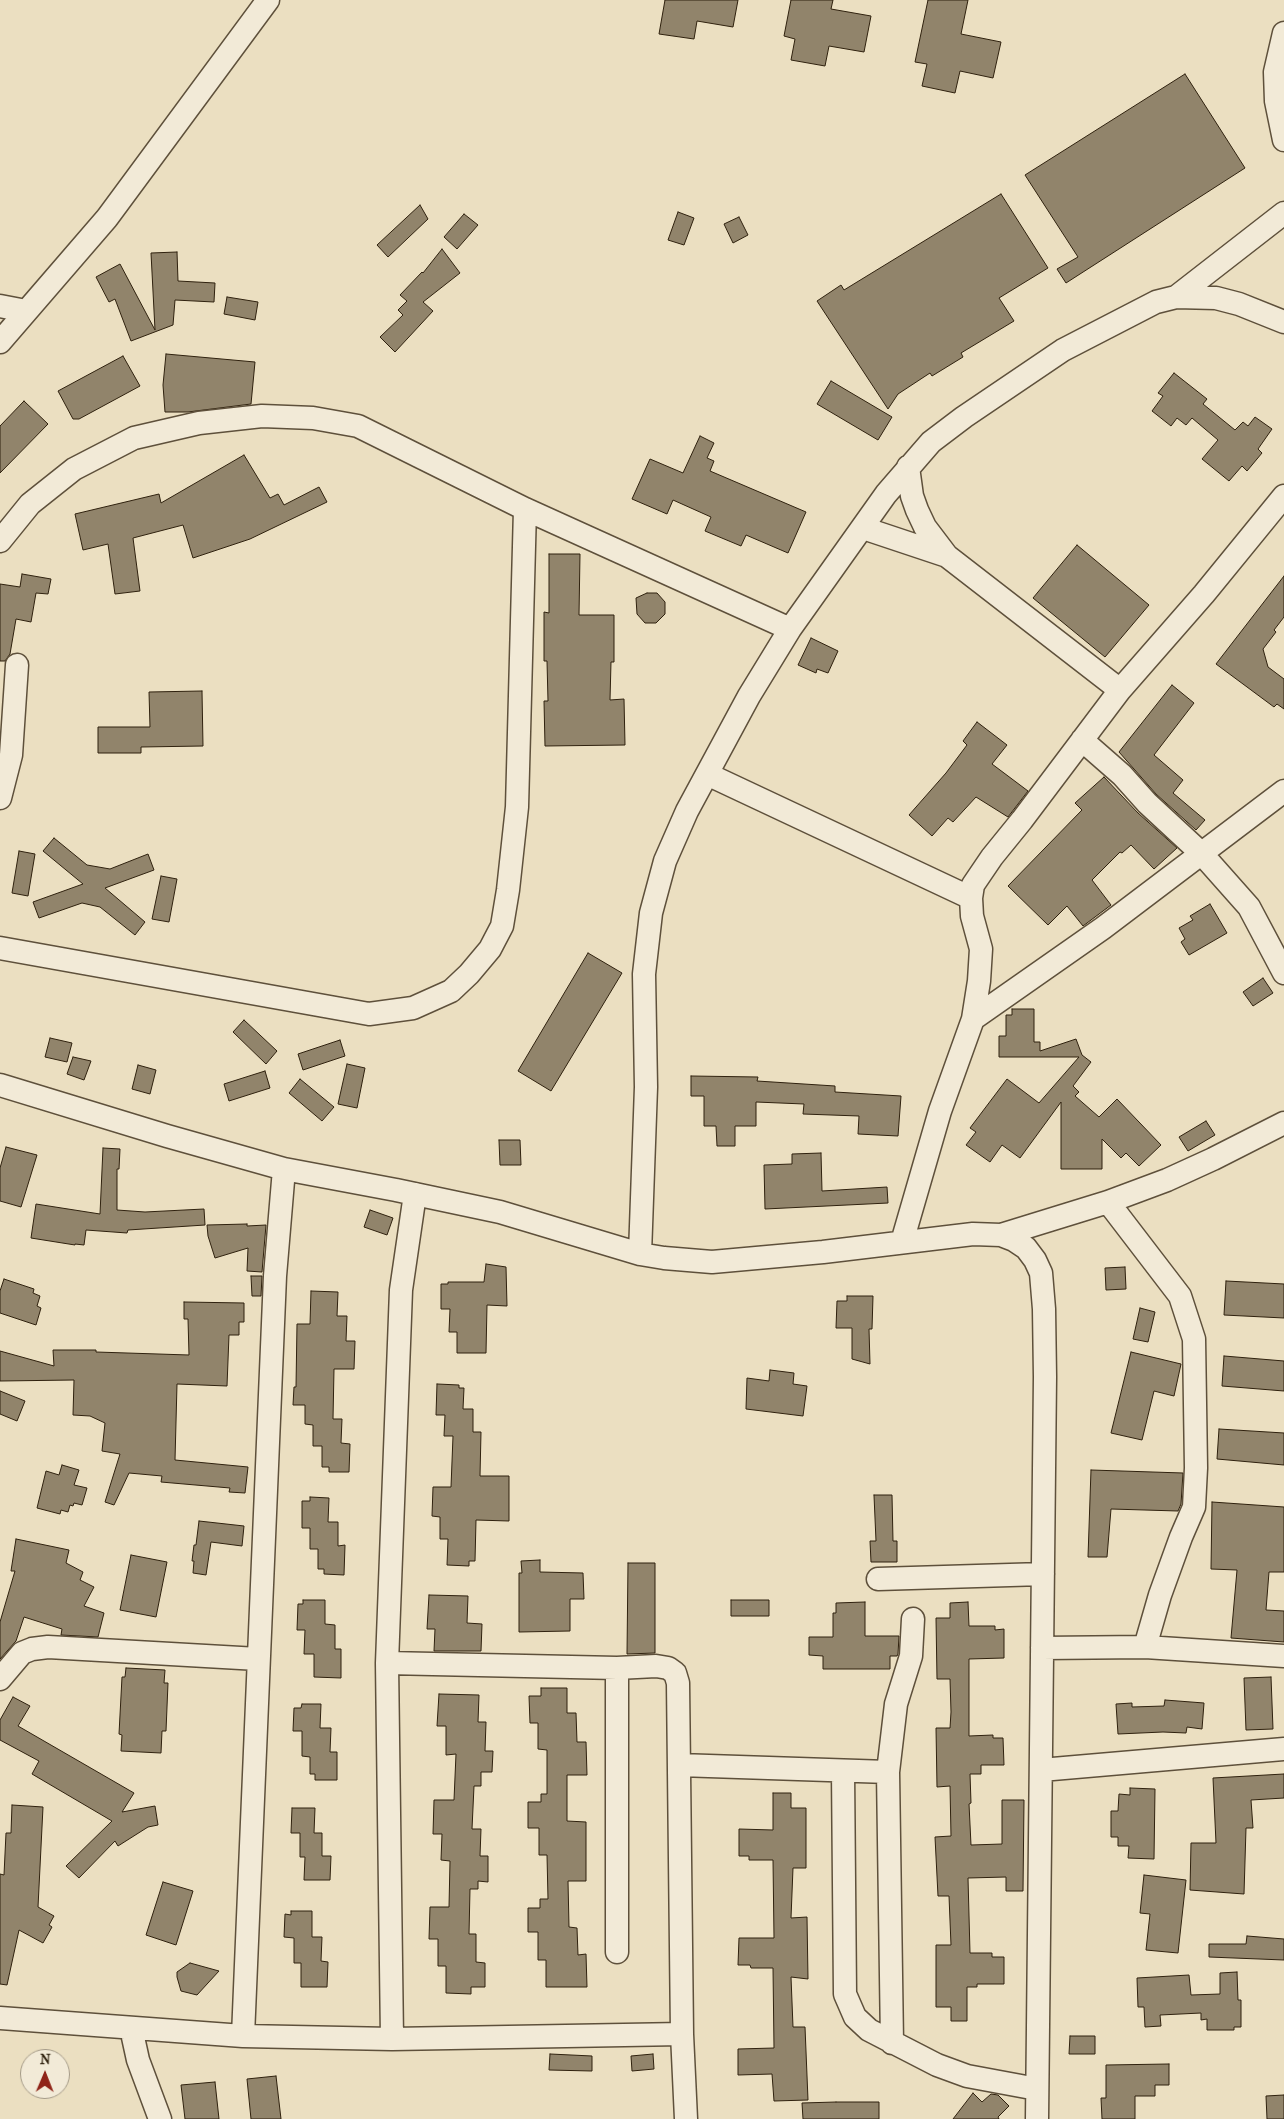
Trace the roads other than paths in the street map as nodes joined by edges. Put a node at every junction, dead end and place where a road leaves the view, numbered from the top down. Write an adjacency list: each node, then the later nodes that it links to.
1 (268, 0): 7 (street)
2 (1284, 33): 3 (street)
3 (1284, 140)
4 (1284, 213): 5 (street)
5 (1176, 297): 8 (street); 10 (street)
6 (0, 306): 7 (street)
7 (26, 311): 9 (street)
8 (1284, 322)
9 (0, 342)
10 (908, 467): 13 (street); 15 (street)
11 (1284, 496): 18 (street)
12 (525, 509): 14 (street); 16 (street); 25 (street)
13 (863, 528): 15 (street); 16 (street)
14 (0, 541)
15 (947, 556): 18 (street)
16 (790, 629): 20 (street)
17 (16, 665): 22 (street)
18 (1120, 690): 19 (street)
19 (1082, 740): 23 (street); 24 (street)
20 (707, 774): 24 (street); 35 (street)
21 (1284, 791): 23 (street)
22 (0, 798)
23 (1202, 854): 26 (street); 27 (street)
24 (971, 898): 27 (street)
25 (0, 948)
26 (1284, 973)
27 (973, 1019): 34 (street)
28 (0, 1084): 30 (street)
29 (1284, 1122): 32 (street)
30 (284, 1169): 31 (street); 42 (street)
31 (415, 1194): 35 (street); 43 (street)
32 (1108, 1202): 33 (street); 39 (street)
33 (1001, 1235): 34 (street); 36 (street)
34 (902, 1242): 35 (street)
35 (640, 1254)
36 (1043, 1574): 37 (street); 40 (street)
37 (878, 1579)
38 (913, 1619): 50 (street)
39 (1145, 1647): 40 (street); 41 (street)
40 (1042, 1648): 48 (street)
41 (1284, 1656)
42 (258, 1659): 45 (street); 55 (street)
43 (387, 1663): 44 (street); 56 (street)
44 (617, 1668): 47 (street); 51 (street)
45 (0, 1679)
46 (1284, 1749): 48 (street)
47 (679, 1765): 49 (street); 54 (street)
48 (1040, 1770): 58 (street)
49 (843, 1771): 50 (street); 57 (street)
50 (888, 1772): 57 (street)
51 (617, 1952)
52 (0, 2018): 53 (street)
53 (131, 2028): 55 (street); 59 (street)
54 (682, 2034): 56 (street); 60 (street)
55 (243, 2036): 56 (street)
56 (392, 2038)
57 (892, 2043): 58 (street)
58 (1037, 2089): 61 (street)
59 (160, 2119)
60 (686, 2119)
61 (1037, 2119)

